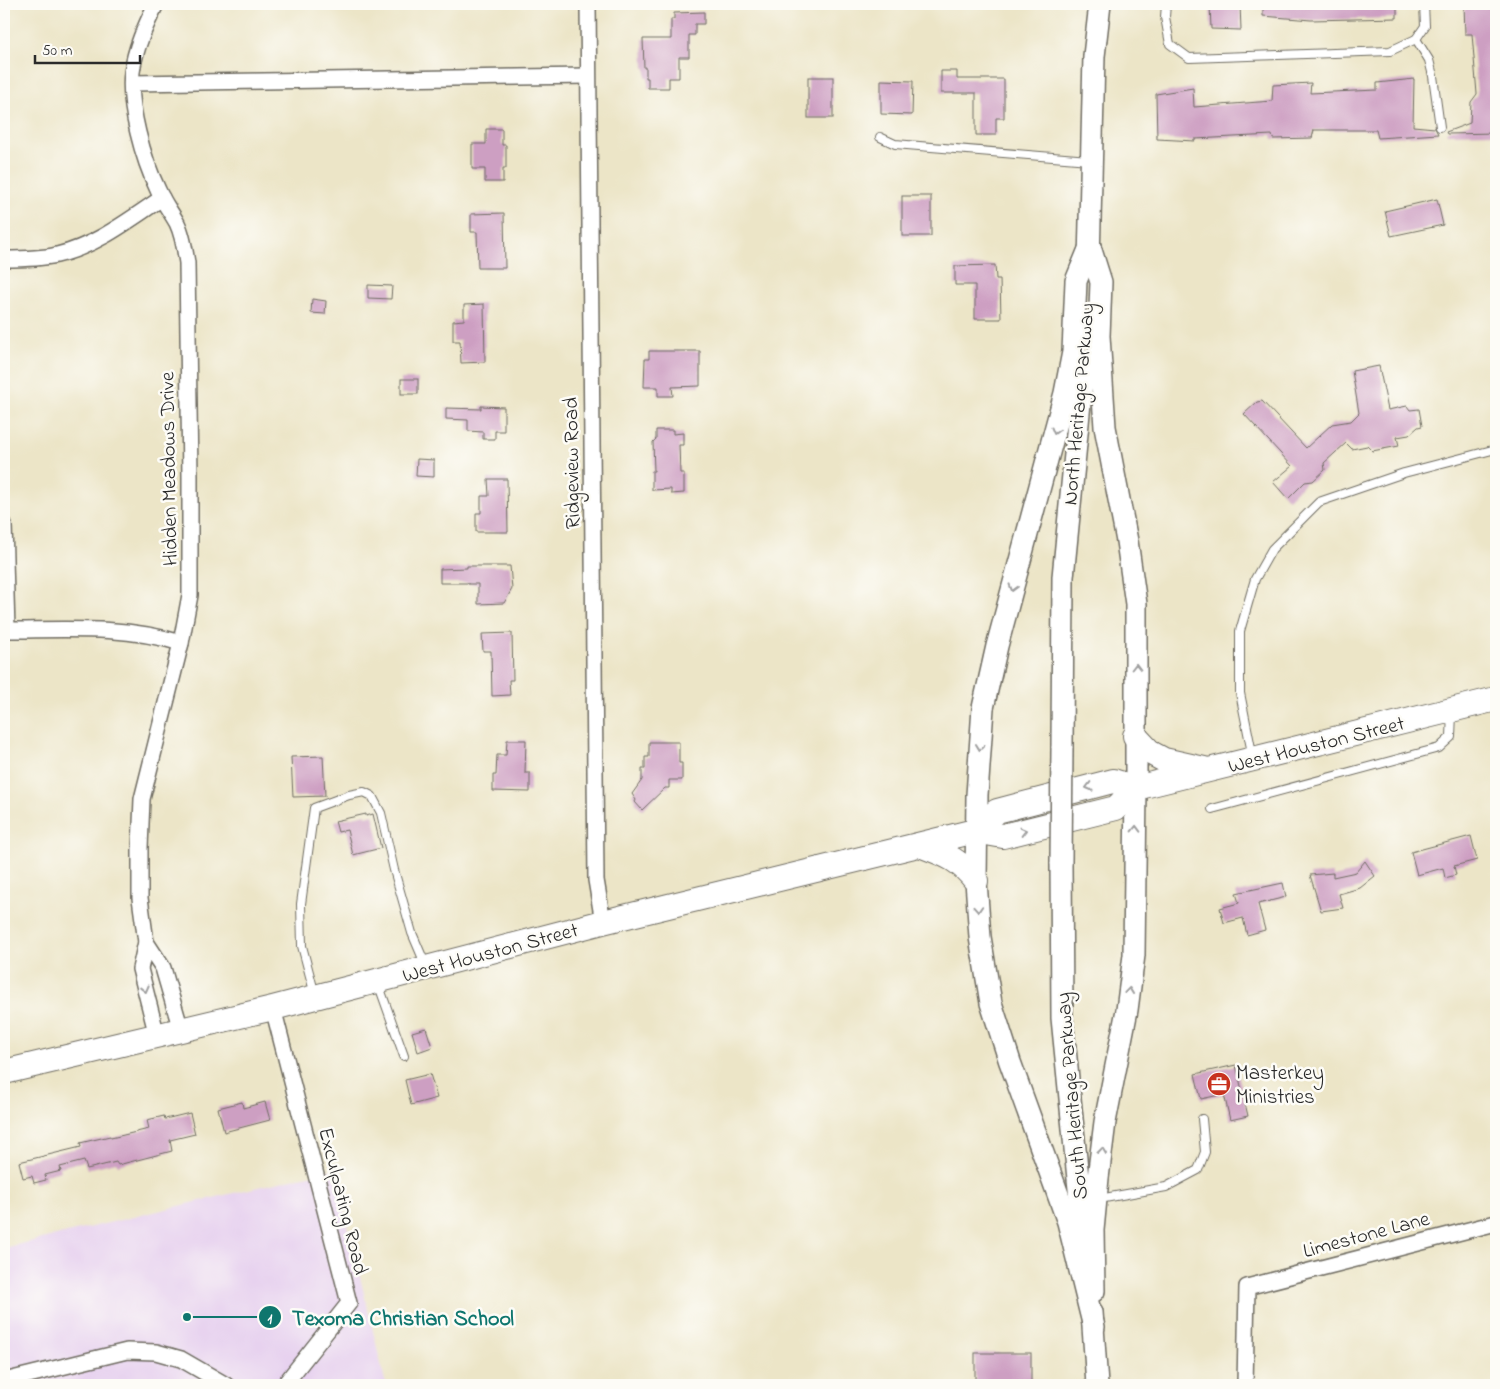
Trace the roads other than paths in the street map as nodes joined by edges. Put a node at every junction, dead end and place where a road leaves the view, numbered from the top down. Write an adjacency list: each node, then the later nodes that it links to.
1 (156, 4): 8 (street, Hidden Meadows Drive)
2 (588, 4): 7 (street, Ridgeview Road)
3 (1100, 4): 11 (main road, North Heritage Parkway)
4 (1166, 4): 6 (lane)
5 (1424, 4): 6 (lane)
6 (1416, 39): 9 (lane)
7 (588, 76): 8 (street); 30 (street, Ridgeview Road)
8 (132, 83): 12 (street, Hidden Meadows Drive)
9 (1440, 127)
10 (880, 137): 11 (lane)
11 (1091, 160): 13 (main road, North Heritage Parkway)
12 (162, 198): 14 (street); 18 (street, Hidden Meadows Drive)
13 (1090, 247): 21 (main road, one-way to 13); 25 (main road, North Heritage Parkway, bridge); 27 (main road, one-way to 27)
14 (4, 259)
15 (1496, 449): 22 (lane)
16 (4, 524): 17 (street)
17 (5, 630): 18 (street)
18 (181, 643): 31 (street, Hidden Meadows Drive)
19 (1496, 698): 20 (main road, West Houston Street)
20 (1452, 710): 22 (main road, West Houston Street); 26 (lane)
21 (1136, 736): 23 (main road); 24 (main road)
22 (1253, 760): 23 (main road, West Houston Street)
23 (1211, 770): 24 (main road, West Houston Street)
24 (1136, 788): 27 (main road, West Houston Street); 41 (main road, one-way to 24)
25 (1062, 805): 41 (main road, South Heritage Parkway, bridge)
26 (1212, 809)
27 (975, 831): 28 (main road, West Houston Street); 29 (main road)
28 (920, 845): 29 (main road); 30 (main road, West Houston Street)
29 (976, 881): 43 (main road, one-way to 43)
30 (603, 922): 32 (main road, West Houston Street)
31 (146, 942): 36 (street, Hidden Meadows Drive); 37 (street, Hidden Meadows Drive, one-way to 37)
32 (427, 968): 33 (main road, West Houston Street); 34 (lane)
33 (377, 981): 34 (main road, West Houston Street); 38 (lane)
34 (316, 997): 35 (main road, West Houston Street)
35 (273, 1008): 36 (main road, West Houston Street); 47 (street, Exculpating Road)
36 (181, 1030): 37 (main road, West Houston Street)
37 (157, 1036): 39 (main road, West Houston Street)
38 (404, 1056)
39 (4, 1072)
40 (1202, 1119): 41 (lane)
41 (1088, 1202): 43 (main road, South Heritage Parkway)
42 (1496, 1223): 49 (street, Limestone Lane)
43 (1094, 1327): 48 (main road, South Heritage Parkway)
44 (32, 1380): 45 (street); 46 (street)
45 (4, 1381)
46 (226, 1385)
47 (284, 1385)
48 (1096, 1385)
49 (1245, 1385)

